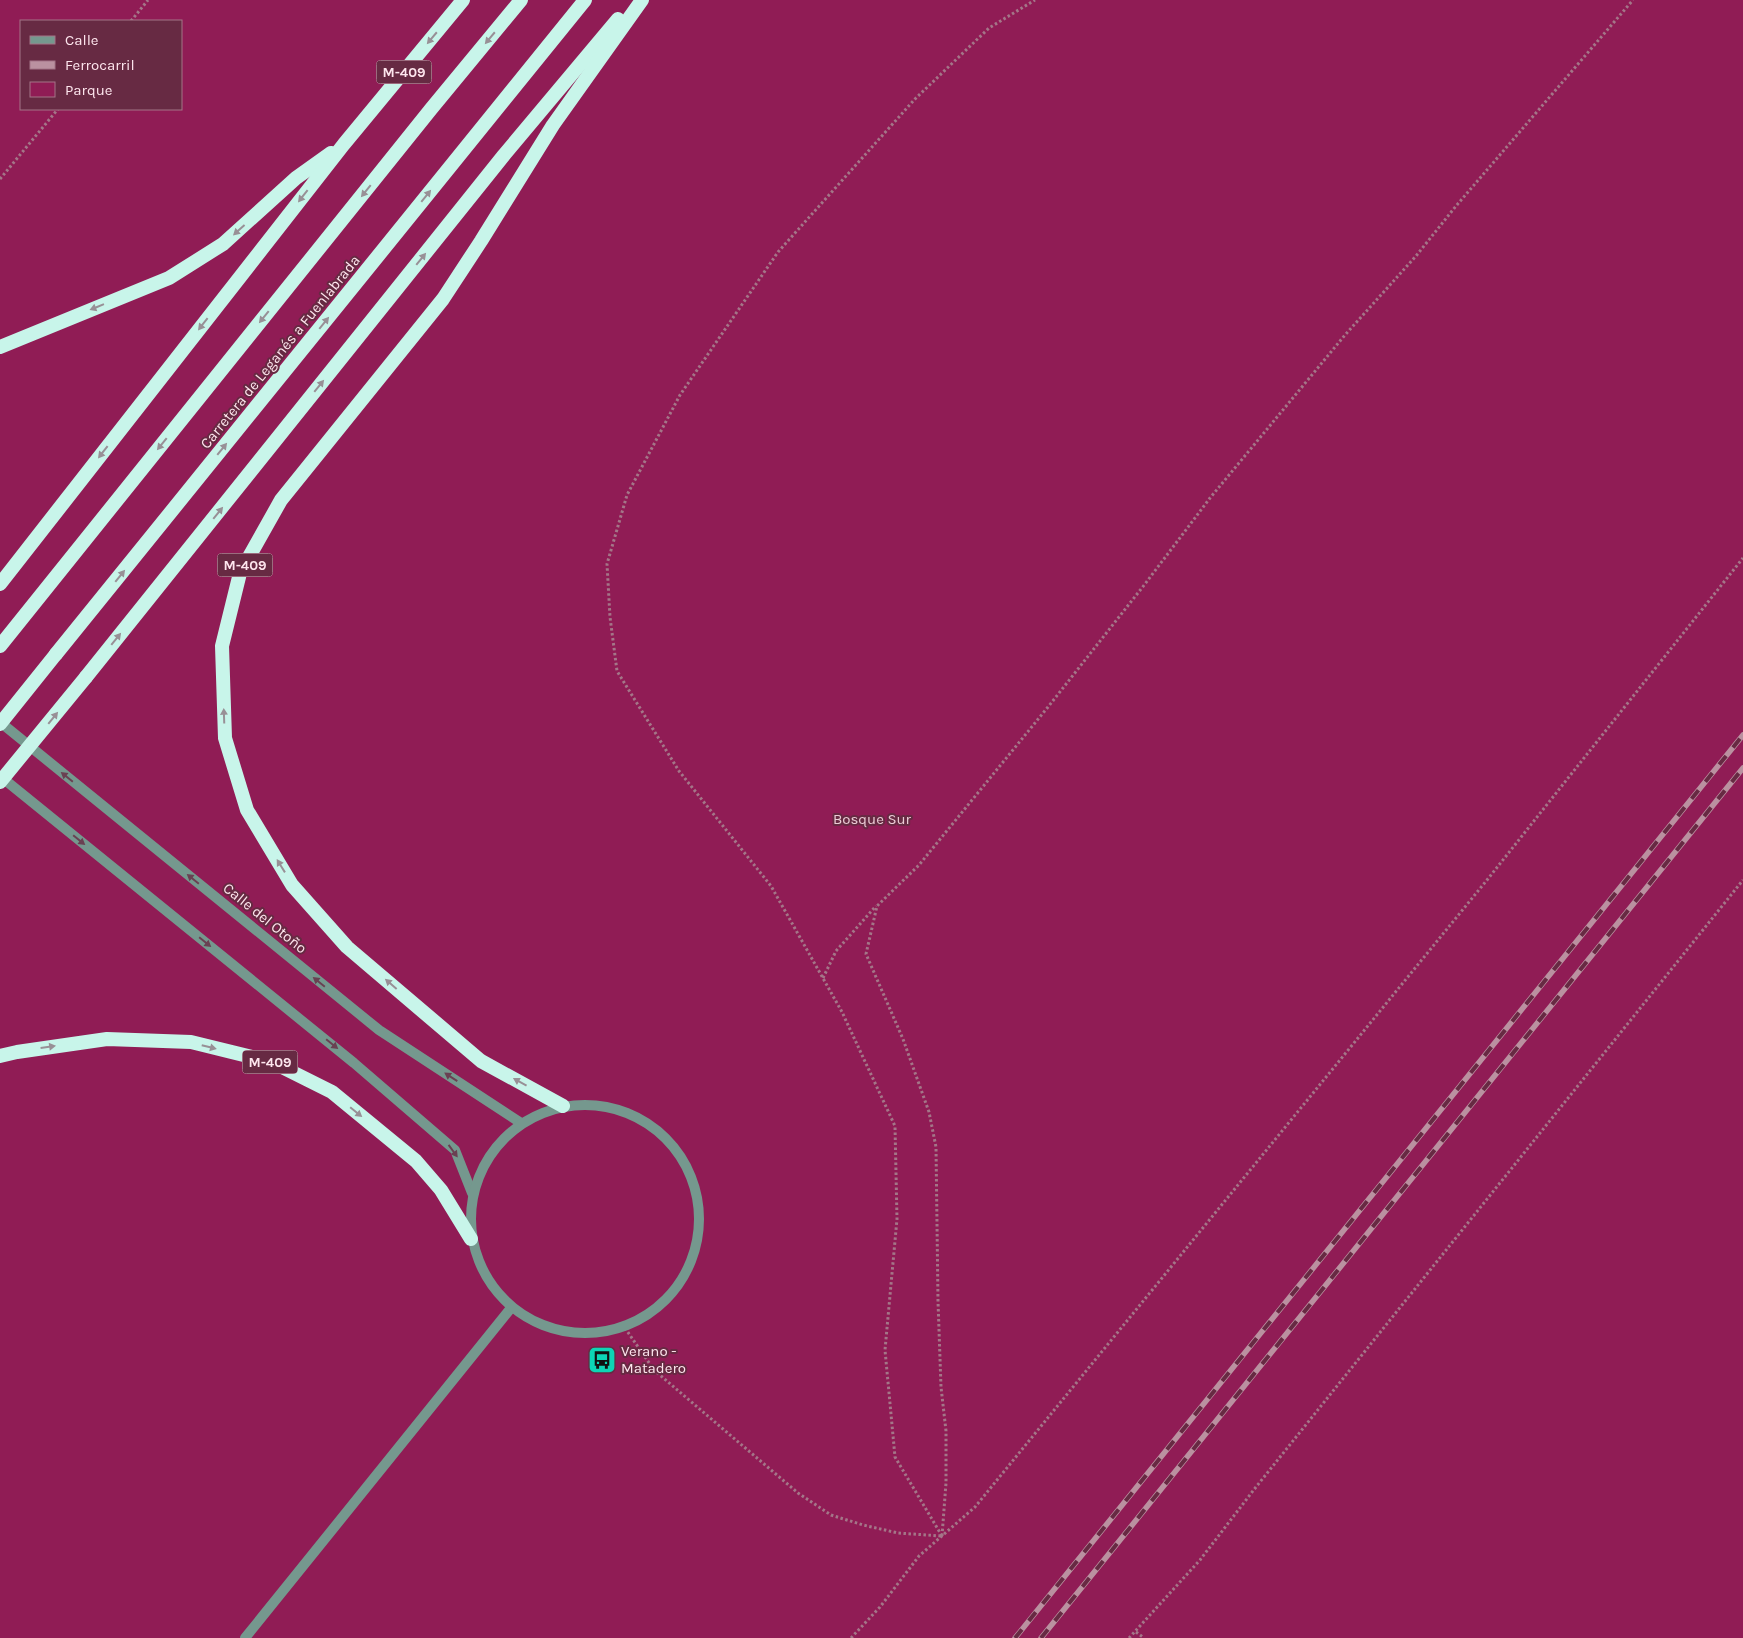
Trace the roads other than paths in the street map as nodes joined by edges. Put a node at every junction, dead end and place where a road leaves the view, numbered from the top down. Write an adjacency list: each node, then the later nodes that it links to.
1 (463, 0): 6 (highway, M-409, one-way to 6)
2 (522, 0): 9 (highway, M-409, one-way to 9)
3 (585, 0): 10 (highway, Carretera de Leganés a Fuenlabrada, one-way to 3, bridge)
4 (634, 0): 12 (highway, one-way to 4, bridge)
5 (642, 0): 14 (highway, M-409, one-way to 5)
6 (344, 144): 7 (highway, M-409, one-way to 7); 8 (highway, M-409, one-way to 8)
7 (0, 347)
8 (0, 584)
9 (0, 646)
10 (0, 723): 15 (street, Calle del Otoño, one-way to 10)
11 (0, 776): 16 (street, one-way to 16)
12 (0, 782)
13 (0, 1056): 17 (highway, M-409, one-way to 17)
14 (563, 1106): 15 (street); 18 (street)
15 (521, 1123): 16 (street)
16 (472, 1193): 17 (street)
17 (471, 1239): 18 (street)
18 (511, 1308): 19 (street)
19 (245, 1638)

